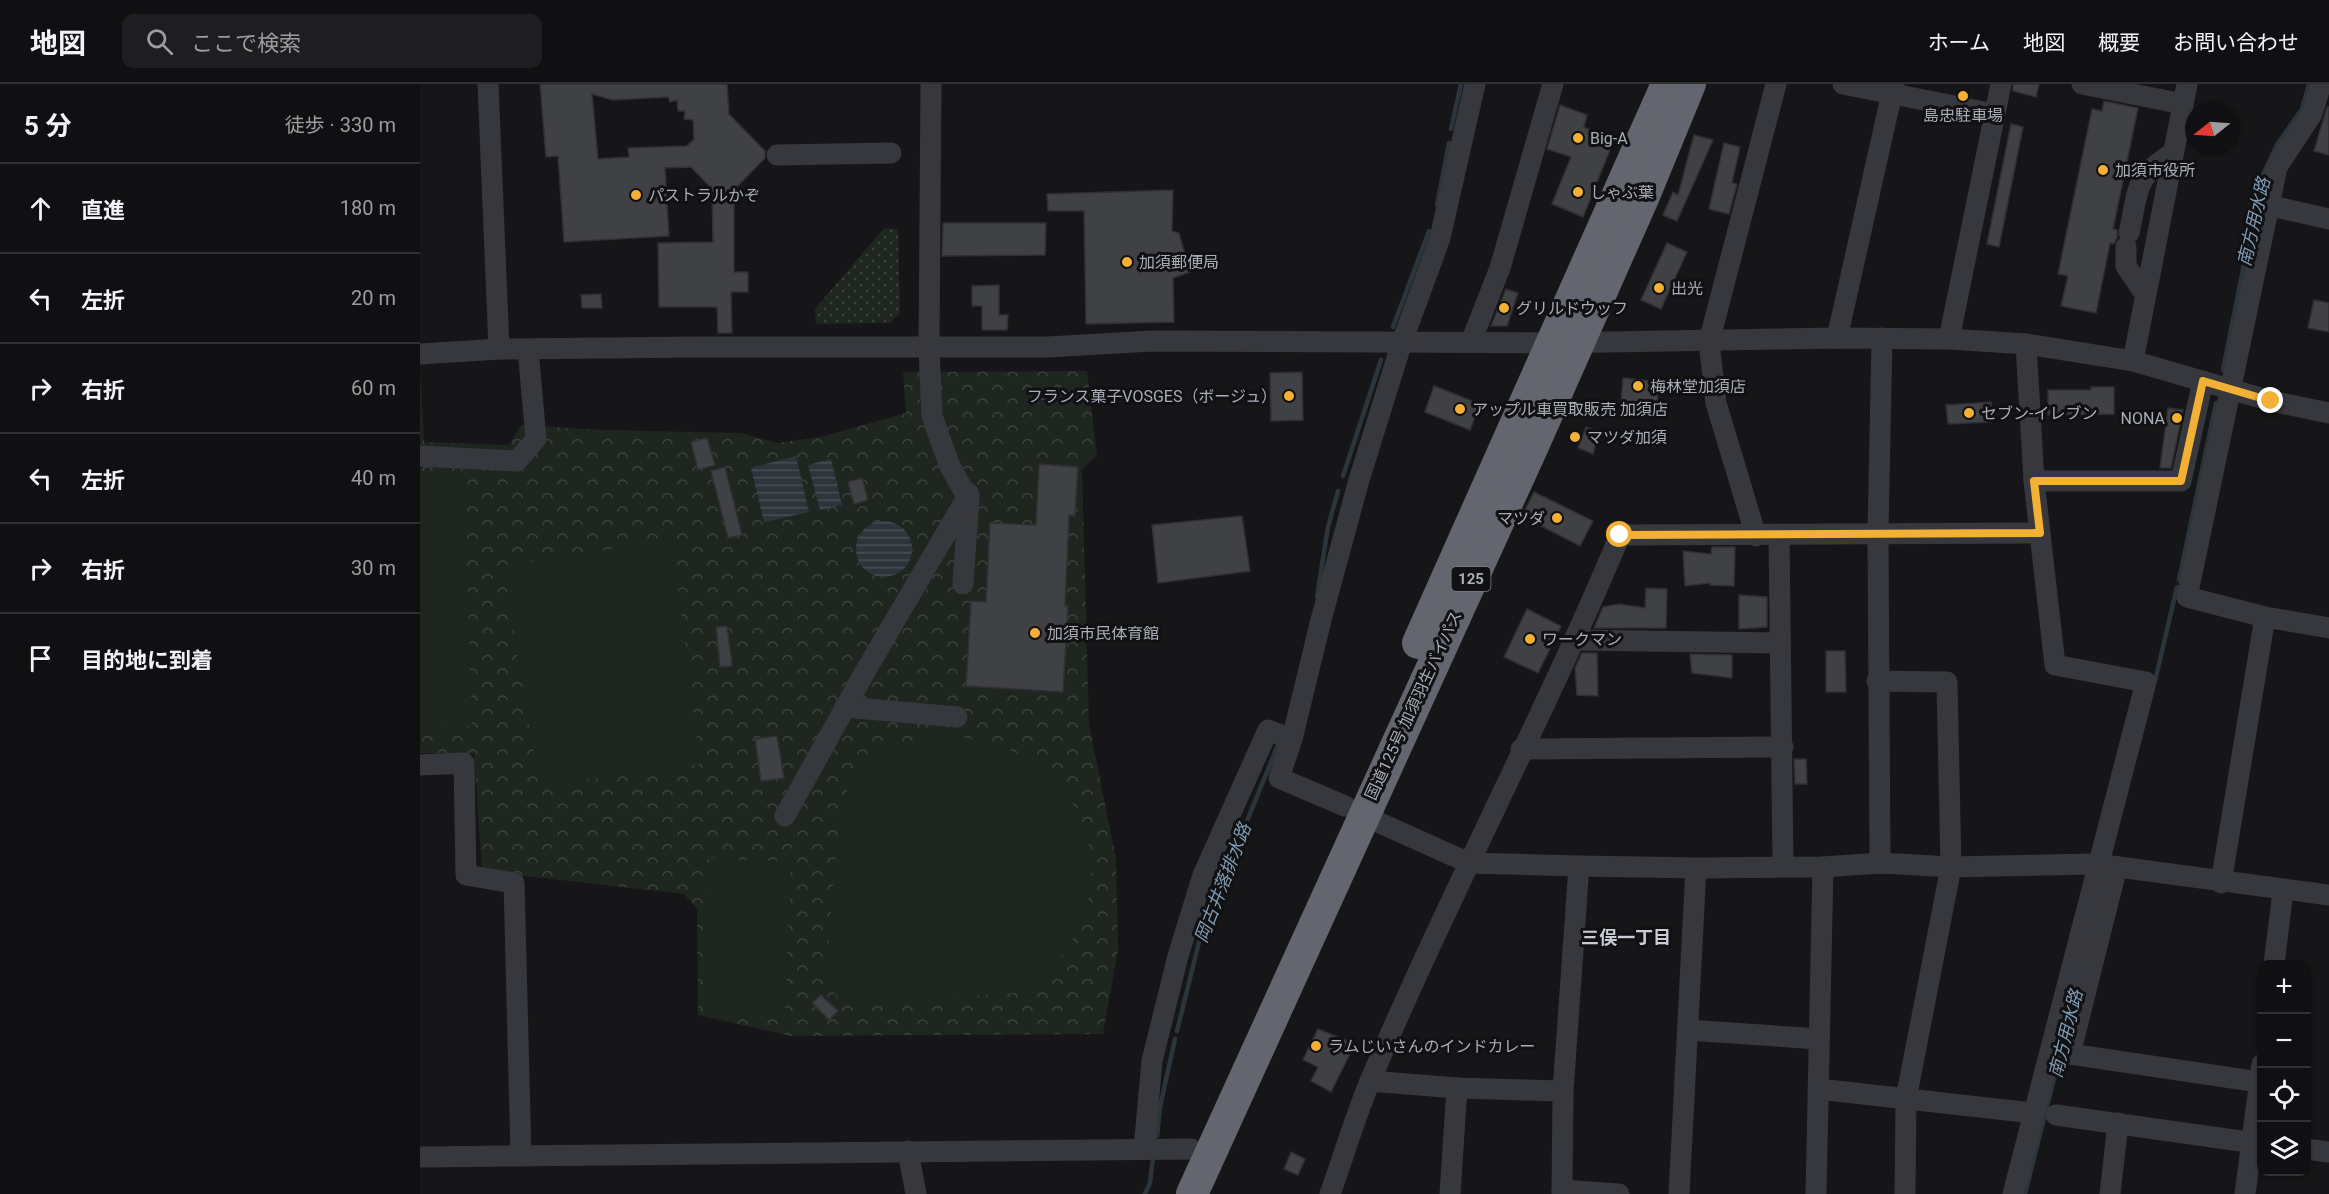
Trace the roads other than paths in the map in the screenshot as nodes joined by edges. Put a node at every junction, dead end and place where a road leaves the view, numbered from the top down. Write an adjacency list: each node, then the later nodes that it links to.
1 (488, 84): 30 (street)
2 (931, 84): 29 (street)
3 (1474, 84): 24 (street)
4 (1553, 84): 25 (street)
5 (1667, 84): 27 (highway, 国道125号 加須羽生バイパス / 125)
6 (1690, 84): 27 (highway, 国道125号 加須羽生バイパス / 125)
7 (1776, 84): 26 (street)
8 (1843, 84): 12 (street)
9 (2001, 84): 14 (street)
10 (2082, 84): 13 (street)
11 (2321, 84): 18 (street)
12 (1894, 88): 14 (street); 21 (street)
13 (2183, 90): 16 (street)
14 (1994, 114): 23 (street)
15 (891, 153): 17 (street)
16 (2173, 153): 20 (street); 20 (street)
17 (777, 155)
18 (2267, 205): 19 (street); 35 (street)
19 (2329, 219)
20 (2145, 294): 33 (street)
21 (1837, 338): 22 (street); 26 (street)
22 (1882, 338): 23 (street); 40 (street)
23 (1949, 339): 28 (street)
24 (1392, 342): 25 (street); 29 (street); 52 (street)
25 (1471, 342): 27 (street)
26 (1709, 342): 27 (street); 43 (street)
27 (1564, 343): 56 (highway, 国道125号 加須羽生バイパス / 125)
28 (2026, 344): 33 (street); 38 (street)
29 (929, 348): 31 (street); 39 (street)
30 (499, 349): 31 (street); 32 (street)
31 (528, 349): 37 (street)
32 (420, 354)
33 (2133, 361): 34 (street)
34 (2203, 381): 35 (street); 38 (street)
35 (2232, 389): 36 (street); 45 (street)
36 (2329, 413)
37 (420, 456)
38 (2034, 481): 41 (street)
39 (969, 494): 44 (street); 50 (street)
40 (1878, 533): 41 (street); 42 (street); 49 (street)
41 (2040, 533): 60 (street)
42 (1779, 534): 43 (street); 48 (street)
43 (1755, 536): 47 (street)
44 (963, 584)
45 (2265, 616): 46 (street); 66 (street)
46 (2329, 628)
47 (1576, 640): 48 (street); 54 (street)
48 (1780, 643): 53 (street)
49 (1877, 681): 59 (street); 64 (street)
50 (845, 707): 51 (street); 57 (street)
51 (957, 717)
52 (1284, 736): 56 (street); 82 (street)
53 (1783, 747): 54 (street); 62 (street)
54 (1521, 749): 58 (street)
55 (420, 765): 87 (street)
56 (1354, 811): 58 (street); 83 (highway, 国道125号 加須羽生バイパス / 125); 92 (highway, 国道125号 加須羽生バイパス / 125)
57 (785, 816)
58 (1468, 863): 61 (street); 73 (street)
59 (1880, 863): 63 (street); 64 (street)
60 (2107, 865): 64 (street); 66 (street); 72 (street); 78 (street)
61 (1579, 866): 65 (street); 76 (street)
62 (1783, 866): 63 (street); 65 (street)
63 (1823, 867): 71 (street)
64 (1951, 867): 77 (street)
65 (1696, 868): 70 (street)
66 (2221, 883): 67 (street)
67 (2283, 891): 68 (street); 69 (street)
68 (2329, 895)
69 (2274, 960)
70 (1688, 1030): 71 (street); 96 (street)
71 (1819, 1039): 75 (street)
72 (2257, 1073)
73 (1370, 1081): 74 (street); 93 (street)
74 (1457, 1088): 76 (street); 94 (street)
75 (1818, 1089): 77 (street); 97 (street)
76 (1563, 1091): 89 (street)
77 (1906, 1099): 78 (street); 98 (street)
78 (2033, 1113): 99 (street)
79 (2056, 1115): 80 (street)
80 (2118, 1124): 81 (street); 100 (street)
81 (2257, 1143): 101 (street)
82 (1151, 1149): 83 (street); 85 (street)
83 (1191, 1149): 91 (highway, 国道125号 加須羽生バイパス / 125)
84 (2311, 1150): 86 (street)
85 (908, 1151): 87 (street); 90 (street)
86 (2329, 1152)
87 (521, 1155): 88 (street)
88 (420, 1157)
89 (1562, 1192): 95 (street)
90 (916, 1194)
91 (1171, 1194)
92 (1192, 1194)
93 (1330, 1194)
94 (1450, 1194)
95 (1619, 1194)
96 (1679, 1194)
97 (1816, 1194)
98 (1905, 1194)
99 (2013, 1194)
100 (2110, 1194)
101 (2245, 1194)

